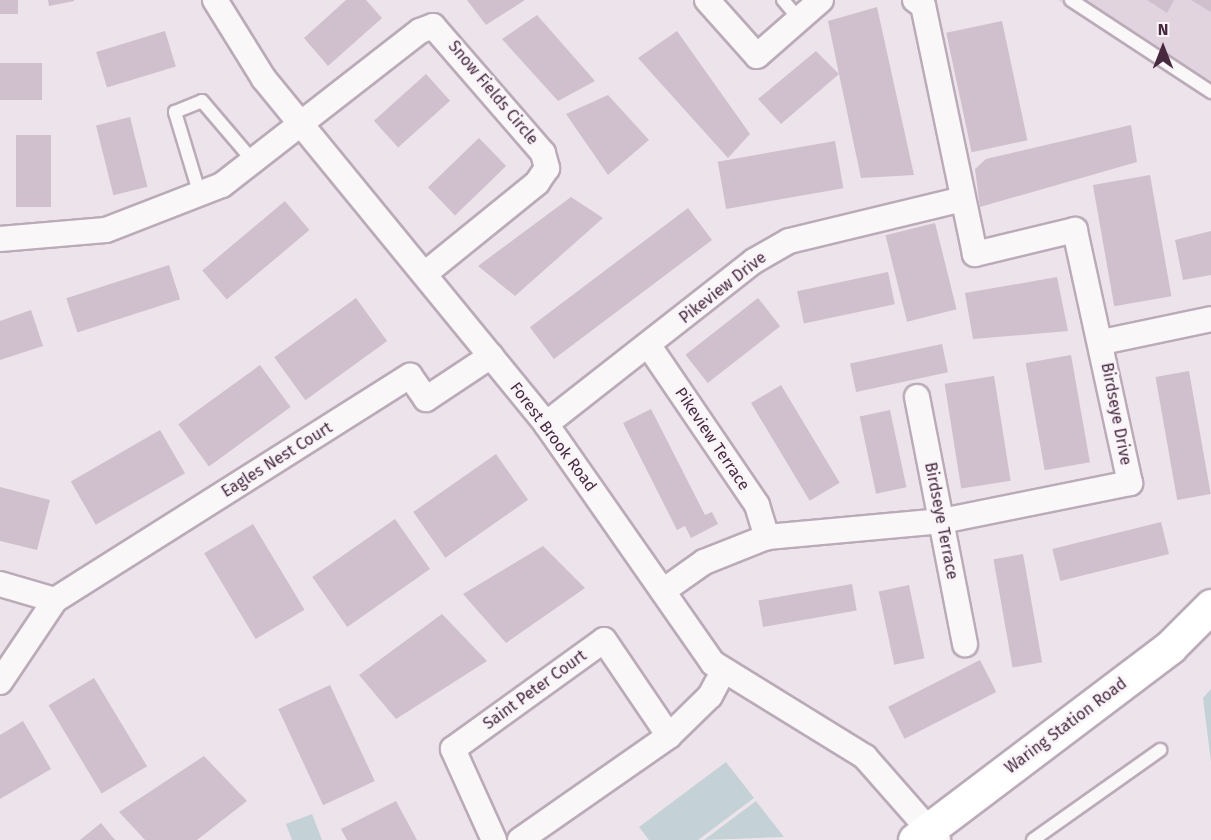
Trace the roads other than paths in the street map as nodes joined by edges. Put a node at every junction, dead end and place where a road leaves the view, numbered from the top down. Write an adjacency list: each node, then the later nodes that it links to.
1 (215, 0): 9 (street, Forest Brook Road)
2 (783, 0): 7 (lane)
3 (821, 0): 7 (street)
4 (915, 0): 12 (street, Birdseye Drive)
5 (1071, 0): 8 (lane)
6 (714, 2): 7 (street)
7 (799, 19)
8 (1211, 92)
9 (303, 123): 10 (street); 14 (street, Forest Brook Road); 14 (street, Snow Fields Circle)
10 (253, 161): 11 (street); 11 (lane)
11 (200, 195): 13 (street)
12 (962, 199): 16 (street, Birdseye Drive); 17 (street, Pikeview Drive)
13 (0, 239)
14 (427, 272): 18 (street, Forest Brook Road)
15 (1211, 319): 16 (street)
16 (1102, 342): 21 (street, Birdseye Drive)
17 (649, 345): 20 (street, Pikeview Drive); 22 (street, Pikeview Terrace)
18 (491, 356): 20 (street, Forest Brook Road); 25 (street, Eagles Nest Court)
19 (917, 397): 21 (street, Birdseye Terrace)
20 (546, 424): 24 (street, Forest Brook Road)
21 (942, 521): 22 (street, Birdseye Drive); 27 (street, Birdseye Terrace)
22 (767, 537): 24 (street, Birdseye Drive)
23 (0, 584): 25 (street)
24 (663, 591): 28 (street, Forest Brook Road)
25 (54, 600): 29 (street, Eagles Nest Court)
26 (1211, 606): 32 (street, Waring Station Road)
27 (965, 644)
28 (722, 673): 30 (street); 32 (street, Forest Brook Road)
29 (0, 682)
30 (669, 736): 33 (street, Saint Peter Court); 34 (street)
31 (1160, 750): 35 (lane)
32 (928, 836)
33 (494, 840)
34 (520, 840)
35 (1033, 840)

